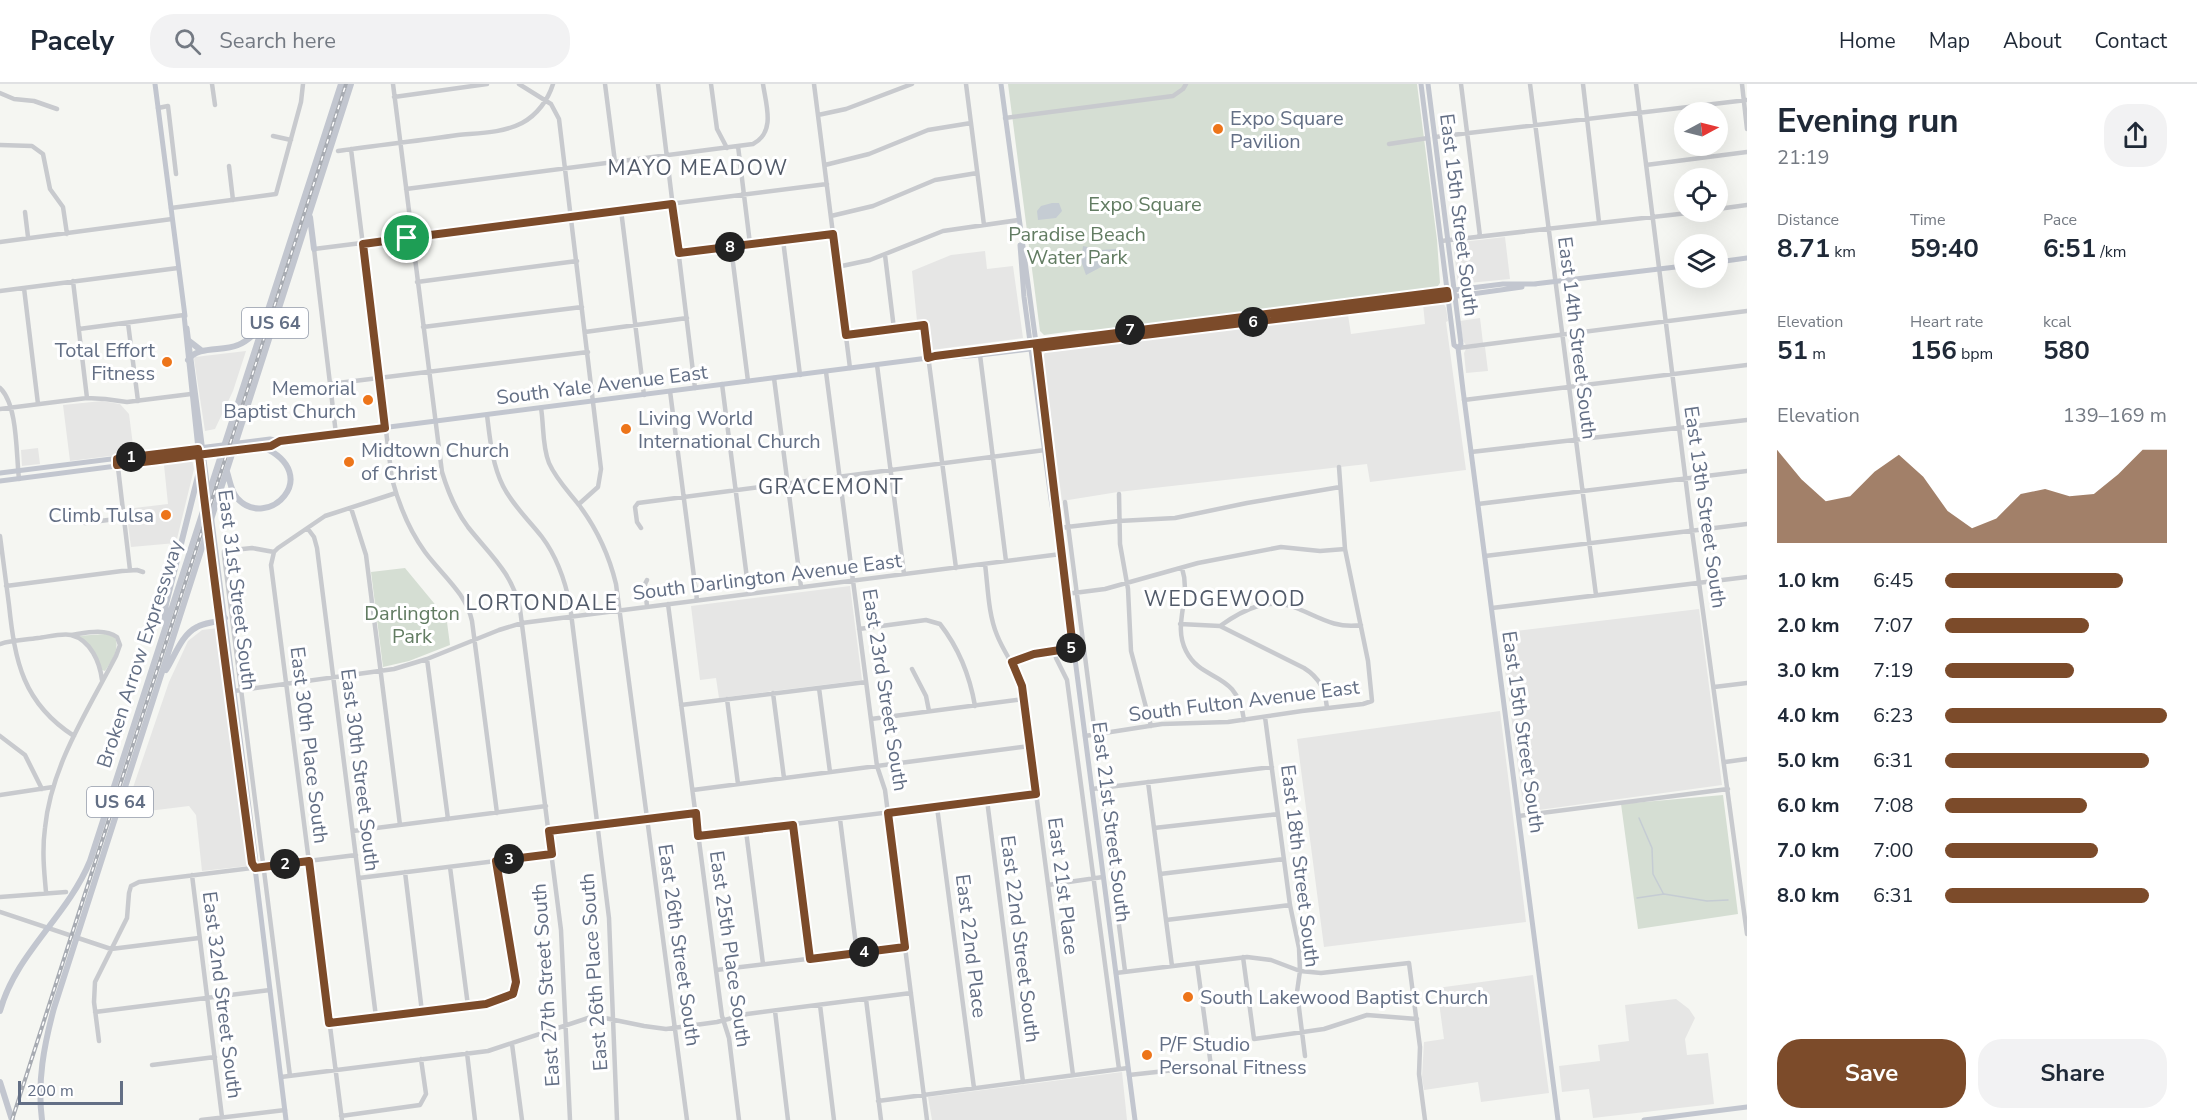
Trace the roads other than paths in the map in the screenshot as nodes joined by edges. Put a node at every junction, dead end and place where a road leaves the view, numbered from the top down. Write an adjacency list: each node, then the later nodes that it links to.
1 (155, 84): 32 (main road, East 31st Street South)
2 (212, 84): 30 (street)
3 (303, 84): 43 (street)
4 (341, 84): 114 (highway, Broken Arrow Expressway / US 64)
5 (351, 84): 70 (highway, Broken Arrow Expressway / US 64)
6 (393, 84): 27 (street, East 27th Street South)
7 (487, 84): 27 (street)
8 (519, 84): 29 (street)
9 (553, 84): 29 (street)
10 (605, 84): 53 (street)
11 (658, 84): 52 (street)
12 (711, 84): 48 (street)
13 (763, 84): 47 (street)
14 (814, 84): 34 (street)
15 (912, 84): 34 (street)
16 (966, 84): 37 (street)
17 (1001, 84): 35 (main road, East 21st Street South)
18 (1186, 84): 35 (street)
19 (1421, 84): 42 (main road, East 15th Street South)
20 (1428, 84): 42 (main road, East 15th Street South)
21 (1461, 84): 40 (street)
22 (1530, 84): 38 (street, East 14th Street South)
23 (1583, 84): 36 (street)
24 (1636, 84): 33 (street, East 13th Street South)
25 (1742, 84): 28 (street)
26 (0, 93): 31 (street)
27 (394, 97): 44 (street, East 27th Street South)
28 (1745, 100): 33 (street); 39 (street)
29 (546, 101): 44 (street); 57 (street)
30 (215, 105)
31 (57, 108)
32 (158, 108): 59 (street, East 31st Street South); 66 (main road, East 31st Street South)
33 (1640, 113): 36 (street); 55 (street, East 13th Street South)
34 (818, 115): 54 (street)
35 (1005, 118): 76 (main road, East 21st Street South)
36 (1587, 119): 38 (street); 77 (street)
37 (971, 123): 54 (street); 58 (street)
38 (1535, 126): 40 (street); 79 (street, East 14th Street South)
39 (1747, 129)
40 (1467, 134): 42 (street); 82 (street)
41 (273, 136): 43 (street)
42 (1431, 137): 45 (street); 86 (main road, East 15th Street South)
43 (291, 140): 63 (street)
44 (400, 143): 49 (street); 61 (street, East 27th Street South)
45 (1389, 144)
46 (0, 145): 80 (street)
47 (738, 146): 48 (street); 62 (street)
48 (727, 148): 52 (street)
49 (351, 149): 50 (street); 88 (street)
50 (338, 151)
51 (1747, 152): 55 (street)
52 (667, 156): 53 (street); 64 (street)
53 (615, 162): 57 (street)
54 (825, 165): 60 (street)
55 (1646, 165): 74 (street, East 13th Street South)
56 (229, 166): 63 (street)
57 (565, 168): 61 (street); 72 (street)
58 (977, 173): 73 (street); 78 (street)
59 (176, 174)
60 (827, 184): 62 (street); 73 (street)
61 (406, 189): 84 (street, East 27th Street South)
62 (744, 194): 64 (street); 89 (street)
63 (233, 200): 66 (street)
64 (672, 204): 68 (street); 92 (street)
65 (1747, 206): 67 (street)
66 (171, 208): 75 (main road, East 31st Street South)
67 (1728, 208)
68 (621, 210): 72 (street); 113 (street)
69 (25, 212): 83 (street)
70 (310, 214): 91 (highway); 174 (highway, Broken Arrow Expressway / US 64)
71 (1674, 214): 74 (street)
72 (571, 216): 84 (street); 95 (street)
73 (831, 216): 81 (street)
74 (1652, 216): 77 (street); 100 (street, East 13th Street South)
75 (172, 219): 80 (street); 99 (main road, East 31st Street South)
76 (1018, 220): 78 (street); 122 (main road, East 21st Street South)
77 (1599, 222): 79 (street)
78 (984, 225): 93 (street)
79 (1548, 228): 82 (street); 102 (street, East 14th Street South)
80 (67, 234): 83 (street)
81 (833, 234): 85 (street); 97 (street)
82 (1480, 236): 86 (street)
83 (28, 237): 87 (street)
84 (412, 237): 88 (street); 103 (street, East 27th Street South)
85 (783, 240): 89 (street); 135 (street)
86 (1444, 240): 106 (main road, East 15th Street South)
87 (0, 242)
88 (363, 244): 91 (street); 136 (street)
89 (750, 244): 90 (street)
90 (731, 247): 92 (street); 138 (street)
91 (314, 249): 139 (street)
92 (679, 253): 110 (street)
93 (885, 255): 97 (street); 117 (street)
94 (1747, 258): 96 (main road)
95 (577, 261): 103 (street); 107 (street)
96 (1728, 261)
97 (837, 267): 119 (street)
98 (1674, 267): 100 (main road, South Yale Avenue East)
99 (178, 268): 101 (street); 109 (main road, East 31st Street South)
100 (1659, 269): 102 (main road, South Yale Avenue East); 111 (street, East 13th Street South)
101 (73, 281): 104 (street); 116 (street)
102 (1555, 281): 106 (main road, South Yale Avenue East); 120 (street, East 14th Street South)
103 (417, 282): 115 (street, East 27th Street South)
104 (24, 288): 105 (street); 151 (street)
105 (0, 291)
106 (1450, 294): 122 (main road, South Yale Avenue East); 123 (main road, East 15th Street South)
107 (582, 307): 115 (street); 118 (street)
108 (1747, 311): 111 (street)
109 (184, 315): 112 (street); 121 (main road, East 31st Street South); 127 (main road, East 31st Street South)
110 (687, 318): 113 (street); 142 (street)
111 (1666, 322): 120 (street); 134 (street, East 13th Street South)
112 (128, 323): 116 (street); 148 (street)
113 (636, 325): 118 (street); 146 (street)
114 (263, 326): 124 (highway); 238 (highway, Broken Arrow Expressway / US 64)
115 (423, 327): 132 (street, East 27th Street South)
116 (78, 329): 147 (street)
117 (894, 329): 119 (street); 128 (street)
118 (585, 332): 125 (street)
119 (846, 335): 131 (street)
120 (1562, 336): 123 (street); 143 (street, East 14th Street South)
121 (189, 341): 124 (highway); 127 (main road, East 31st Street South)
122 (1034, 345): 126 (main road, South Yale Avenue East); 128 (main road, South Yale Avenue East); 164 (main road, East 21st Street South)
123 (1458, 348): 149 (main road, East 15th Street South)
124 (202, 351): 127 (highway)
125 (588, 352): 132 (street); 150 (street)
126 (980, 355): 128 (main road, South Yale Avenue East); 167 (street)
127 (189, 357): 145 (main road, East 31st Street South); 165 (main road, East 31st Street South)
128 (928, 358): 129 (main road, South Yale Avenue East); 169 (street)
129 (877, 365): 131 (main road, South Yale Avenue East); 172 (street)
130 (1747, 365): 134 (street)
131 (850, 368): 133 (main road, South Yale Avenue East)
132 (429, 372): 136 (street); 157 (street, East 27th Street South)
133 (826, 372): 135 (main road, South Yale Avenue East); 177 (street, East 23rd Street South)
134 (1672, 374): 143 (street); 159 (street, East 13th Street South)
135 (800, 375): 137 (main road, South Yale Avenue East)
136 (379, 377): 139 (street); 158 (street)
137 (774, 378): 138 (main road, South Yale Avenue East); 181 (street)
138 (748, 381): 140 (main road, South Yale Avenue East)
139 (330, 384): 160 (street)
140 (722, 384): 142 (main road, South Yale Avenue East); 183 (street)
141 (0, 388): 152 (street)
142 (695, 388): 144 (main road, South Yale Avenue East)
143 (1568, 388): 149 (street); 161 (street, East 14th Street South)
144 (670, 391): 146 (main road, South Yale Avenue East); 187 (street)
145 (192, 394): 148 (street); 165 (main road, East 31st Street South)
146 (644, 395): 150 (main road, South Yale Avenue East)
147 (87, 398): 148 (street); 151 (street)
148 (138, 400)
149 (1464, 400): 166 (main road, East 15th Street South)
150 (593, 401): 153 (main road, South Yale Avenue East); 189 (street)
151 (38, 404): 152 (street)
152 (11, 408): 154 (street); 173 (street)
153 (541, 408): 155 (main road, South Yale Avenue East); 189 (street, East 26th Street South)
154 (0, 410)
155 (487, 415): 157 (main road, South Yale Avenue East); 230 (street, East 26th Place South)
156 (1747, 420): 159 (street)
157 (435, 422): 158 (main road, South Yale Avenue East); 232 (street, East 27th Street South)
158 (385, 428): 160 (main road, South Yale Avenue East); 185 (street)
159 (1679, 428): 161 (street); 178 (street, East 13th Street South)
160 (336, 434): 162 (main road, South Yale Avenue East)
161 (1575, 440): 166 (street); 184 (street, East 14th Street South)
162 (280, 441): 163 (main road, South Yale Avenue East); 165 (main road, South Yale Avenue East)
163 (263, 447): 165 (main road, South Yale Avenue East); 174 (highway)
164 (1047, 448): 167 (street); 198 (main road, East 21st Street South)
165 (201, 451): 168 (main road, South Yale Avenue East); 171 (main road, East 31st Street South); 231 (main road, East 31st Street South)
166 (1471, 452): 190 (main road, East 15th Street South)
167 (993, 457): 169 (street); 207 (street)
168 (117, 462): 173 (main road, South Yale Avenue East); 179 (main road, South Yale Avenue East); 192 (street)
169 (942, 463): 172 (street); 209 (street)
170 (1339, 467): 182 (street)
171 (200, 468): 231 (main road, East 31st Street South); 238 (highway)
172 (891, 470): 177 (street); 213 (street)
173 (18, 471): 176 (main road, South Yale Avenue East); 179 (street)
174 (227, 471): 250 (highway, Broken Arrow Expressway / US 64)
175 (1747, 471): 178 (street)
176 (0, 473)
177 (839, 476): 181 (street); 216 (street, East 23rd Street South)
178 (1686, 478): 184 (street); 200 (street, East 13th Street South)
179 (19, 479): 180 (main road, South Yale Avenue East)
180 (0, 481)
181 (788, 483): 183 (street); 220 (street)
182 (1340, 488): 193 (street); 203 (street)
183 (735, 489): 187 (street); 222 (street)
184 (1582, 491): 190 (street); 202 (street, East 14th Street South)
185 (396, 493): 191 (street); 239 (street)
186 (1119, 494): 193 (street)
187 (683, 496): 197 (street); 225 (street)
188 (1065, 502): 196 (street, East 21st Street South)
189 (579, 504): 229 (street, East 26th Street South)
190 (1478, 504): 206 (main road, East 15th Street South)
191 (351, 507): 199 (street); 247 (street)
192 (123, 518): 194 (street); 211 (street)
193 (1119, 521): 196 (street); 218 (street)
194 (85, 523)
195 (1747, 524): 200 (street)
196 (1068, 526): 198 (street); 221 (street, East 21st Street South)
197 (641, 528)
198 (1058, 528): 205 (main road, East 21st Street South)
199 (308, 529): 204 (street); 248 (street, East 30th Street South)
200 (1692, 531): 202 (street); 217 (street, East 13th Street South)
201 (0, 537): 219 (street)
202 (1589, 543): 206 (street); 224 (street, East 14th Street South)
203 (1345, 549): 210 (street); 234 (street)
204 (274, 552): 253 (street, East 30th Place South); 256 (street, East 31st Street South)
205 (1061, 554): 207 (street, South Darlington Avenue East); 223 (main road, East 21st Street South)
206 (1485, 556): 228 (main road, East 15th Street South)
207 (1006, 561): 208 (street, South Darlington Avenue East)
208 (984, 564): 209 (street, South Darlington Avenue East); 245 (street, East 21st Place)
209 (956, 568): 213 (street, South Darlington Avenue East)
210 (1182, 568): 218 (street); 233 (street)
211 (130, 570): 212 (street); 219 (street)
212 (143, 572)
213 (904, 574): 216 (street, South Darlington Avenue East)
214 (1747, 577): 217 (street)
215 (647, 580): 227 (street)
216 (853, 581): 220 (street, South Darlington Avenue East); 236 (street, East 23rd Street South)
217 (1700, 582): 224 (street); 254 (street, East 13th Street South)
218 (1127, 584): 221 (street); 268 (street)
219 (6, 586): 240 (street)
220 (801, 587): 222 (street, South Darlington Avenue East)
221 (1077, 592): 223 (street); 269 (street, East 21st Street South)
222 (749, 594): 225 (street, South Darlington Avenue East)
223 (1066, 594): 242 (main road, East 21st Street South)
224 (1596, 595): 228 (street)
225 (697, 600): 226 (street, South Darlington Avenue East)
226 (668, 604): 227 (street, South Darlington Avenue East); 261 (street, East 25th Place South)
227 (648, 607): 229 (street, South Darlington Avenue East)
228 (1492, 608): 297 (main road, East 15th Street South)
229 (620, 610): 230 (street, South Darlington Avenue East); 299 (street, East 26th Street South)
230 (571, 616): 232 (street, South Darlington Avenue East); 302 (street, East 26th Place South)
231 (223, 619): 250 (highway); 257 (main road, East 31st Street South)
232 (522, 623): 239 (street, South Darlington Avenue East); 291 (street, East 27th Street South)
233 (1180, 624): 235 (street); 267 (street)
234 (1361, 625): 235 (street); 263 (street, South Fulton Avenue East)
235 (1220, 626): 263 (street)
236 (859, 629): 251 (street, East 23rd Street South); 262 (street)
237 (70, 635): 240 (street); 249 (street); 249 (street)
238 (162, 638): 350 (highway, Broken Arrow Expressway / US 64)
239 (475, 639): 244 (street, South Darlington Avenue East); 293 (street)
240 (13, 641): 241 (street); 271 (street)
241 (0, 645)
242 (1073, 648): 243 (street); 272 (main road, East 21st Street South)
243 (1055, 651): 245 (street); 322 (street, East 21st Street South)
244 (427, 659): 247 (street, South Darlington Avenue East); 298 (street)
245 (1012, 662): 260 (street, East 21st Place)
246 (912, 669): 264 (street)
247 (381, 672): 248 (street, South Darlington Avenue East); 301 (street)
248 (334, 678): 253 (street, South Darlington Avenue East); 305 (street, East 30th Street South)
249 (102, 680): 271 (street)
250 (159, 681): 385 (highway, Broken Arrow Expressway / US 64)
251 (866, 682): 255 (street); 266 (street, East 23rd Street South)
252 (1747, 683): 254 (street)
253 (287, 685): 256 (street, South Darlington Avenue East); 312 (street, East 30th Place South)
254 (1714, 687): 275 (street, East 13th Street South)
255 (819, 688): 258 (street); 278 (street)
256 (241, 690): 257 (street, South Darlington Avenue East); 314 (street, East 31st Street South)
257 (232, 691): 316 (main road, East 31st Street South)
258 (773, 693): 259 (street); 279 (street)
259 (727, 699): 261 (street); 281 (street)
260 (1024, 699): 262 (street); 273 (street, East 21st Place)
261 (681, 705): 287 (street, East 25th Place South)
262 (975, 706): 264 (street)
263 (1327, 708): 265 (street, South Fulton Avenue East)
264 (929, 711): 266 (street)
265 (1265, 717): 267 (street, South Fulton Avenue East); 277 (street, East 18th Street South)
266 (871, 719): 276 (street, East 23rd Street South)
267 (1245, 720): 268 (street, South Fulton Avenue East)
268 (1151, 726): 269 (street, South Fulton Avenue East)
269 (1095, 734): 272 (street, South Fulton Avenue East)
270 (0, 735): 284 (street)
271 (74, 736): 282 (street)
272 (1085, 736): 285 (main road, East 21st Street South)
273 (1030, 746): 276 (street); 288 (street, East 21st Place)
274 (1747, 759): 275 (street)
275 (1725, 762): 286 (street, East 13th Street South)
276 (877, 766): 278 (street); 295 (street, East 23rd Street South)
277 (1272, 767): 280 (street); 296 (street, East 18th Street South)
278 (830, 772): 279 (street)
279 (784, 778): 281 (street)
280 (1148, 782): 283 (street); 304 (street)
281 (738, 784): 287 (street)
282 (53, 787): 284 (street); 324 (street)
283 (1101, 788): 285 (street); 342 (street, East 21st Street South)
284 (42, 789): 289 (street)
285 (1092, 789): 320 (main road, East 21st Street South)
286 (1728, 789): 297 (street); 330 (street, East 13th Street South)
287 (693, 790): 294 (street, East 25th Place South)
288 (1036, 794): 290 (street); 323 (street, East 21st Place)
289 (0, 795)
290 (987, 800): 292 (street); 377 (street, East 22nd Street South)
291 (546, 806): 293 (street); 306 (street, East 27th Street South)
292 (938, 807): 295 (street); 378 (street, East 22nd Place)
293 (497, 813): 298 (street)
294 (696, 813): 299 (street); 308 (street, East 25th Place South)
295 (888, 813): 300 (street); 332 (street, East 23rd Street South)
296 (1278, 813): 304 (street); 311 (street, East 18th Street South)
297 (1519, 816): 403 (main road, East 15th Street South)
298 (448, 819): 301 (street)
299 (647, 819): 302 (street); 360 (street, East 26th Street South)
300 (840, 819): 303 (street); 334 (street)
301 (400, 825): 305 (street)
302 (597, 825): 306 (street); 356 (street, East 26th Place South)
303 (793, 825): 307 (street); 336 (street)
304 (1154, 828): 318 (street)
305 (353, 831): 310 (street, East 30th Street South)
306 (549, 831): 309 (street, East 27th Street South)
307 (746, 831): 308 (street); 338 (street)
308 (698, 836): 340 (street, East 25th Place South)
309 (552, 854): 313 (street); 359 (street, East 27th Street South)
310 (356, 855): 312 (street); 321 (street, East 30th Street South)
311 (1284, 859): 318 (street); 327 (street, East 18th Street South)
312 (309, 861): 314 (street); 358 (street, East 30th Place South)
313 (496, 861): 315 (street); 349 (street)
314 (263, 867): 316 (street); 372 (street, East 31st Street South)
315 (450, 867): 317 (street); 349 (street)
316 (255, 868): 319 (street); 344 (main road, East 31st Street South)
317 (405, 872): 321 (street); 353 (street)
318 (1160, 874): 329 (street)
319 (192, 875): 331 (street, East 32nd Street South); 333 (street)
320 (1103, 877): 322 (street); 343 (main road, East 21st Street South)
321 (359, 878): 354 (street, East 30th Street South)
322 (1094, 879): 323 (street); 370 (street, East 21st Street South)
323 (1048, 885): 373 (street, East 21st Place)
324 (46, 892): 325 (street); 326 (street)
325 (66, 892)
326 (0, 897)
327 (1290, 905): 329 (street); 341 (street, East 18th Street South)
328 (0, 912): 333 (street)
329 (1166, 920): 339 (street)
330 (1747, 934)
331 (199, 938): 333 (street); 346 (street, East 32nd Street South)
332 (905, 947): 334 (street); 345 (street, East 23rd Street South)
333 (111, 948): 352 (street)
334 (857, 953): 336 (street)
335 (1243, 957): 337 (street); 341 (street); 361 (street)
336 (810, 959): 338 (street)
337 (1197, 963): 339 (street); 374 (street)
338 (763, 964): 340 (street)
339 (1172, 966): 342 (street)
340 (716, 970): 357 (street, East 25th Place South)
341 (1300, 970): 355 (street); 361 (street, East 18th Street South)
342 (1125, 971): 343 (street)
343 (1116, 973): 369 (main road, East 21st Street South)
344 (270, 990): 346 (street); 375 (main road, East 31st Street South)
345 (911, 993): 347 (street); 379 (street, East 23rd Street South)
346 (207, 997): 352 (street); 366 (street, East 32nd Street South)
347 (866, 999): 348 (street); 380 (street)
348 (820, 1005): 351 (street); 398 (street)
349 (468, 1006): 353 (street)
350 (0, 1011)
351 (775, 1011): 357 (street); 397 (street)
352 (95, 1012): 362 (street)
353 (422, 1012): 354 (street)
354 (376, 1017): 358 (street)
355 (1417, 1019): 361 (street); 402 (street)
356 (614, 1020): 359 (street); 360 (street); 394 (street, East 26th Place South)
357 (724, 1021): 360 (street); 396 (street, East 25th Place South)
358 (329, 1023): 371 (street, East 30th Place South)
359 (566, 1024): 363 (street); 393 (street, East 27th Street South)
360 (676, 1028): 395 (street, East 26th Street South)
361 (1302, 1033): 365 (street, East 18th Street South)
362 (99, 1041)
363 (512, 1044): 364 (street); 392 (street)
364 (467, 1053): 367 (street); 391 (street)
365 (1305, 1056)
366 (214, 1057): 368 (street); 383 (street, East 32nd Street South)
367 (421, 1059): 371 (street); 384 (street)
368 (152, 1065)
369 (1128, 1068): 370 (street); 374 (main road, East 21st Street South)
370 (1119, 1069): 373 (street)
371 (335, 1070): 372 (street); 384 (street, East 30th Place South)
372 (290, 1076): 375 (street)
373 (1073, 1076): 377 (street)
374 (1129, 1076): 401 (main road, East 21st Street South)
375 (281, 1077): 382 (main road, East 31st Street South)
376 (0, 1082): 387 (highway)
377 (1023, 1082): 378 (street)
378 (974, 1088): 379 (street)
379 (924, 1095): 380 (street); 400 (street, East 23rd Street South)
380 (878, 1101): 399 (street)
381 (1747, 1107): 386 (main road)
382 (285, 1110): 383 (street); 390 (main road, East 31st Street South)
383 (222, 1117): 389 (street)
384 (342, 1118)
385 (42, 1119)
386 (1665, 1119): 404 (main road)
387 (12, 1120)
388 (201, 1120): 389 (street)
389 (210, 1120)
390 (286, 1120)
391 (475, 1120)
392 (522, 1120)
393 (570, 1120)
394 (617, 1120)
395 (687, 1120)
396 (739, 1120)
397 (788, 1120)
398 (834, 1120)
399 (881, 1120)
400 (927, 1120)
401 (1135, 1120)
402 (1425, 1120)
403 (1558, 1120)
404 (1644, 1120)

